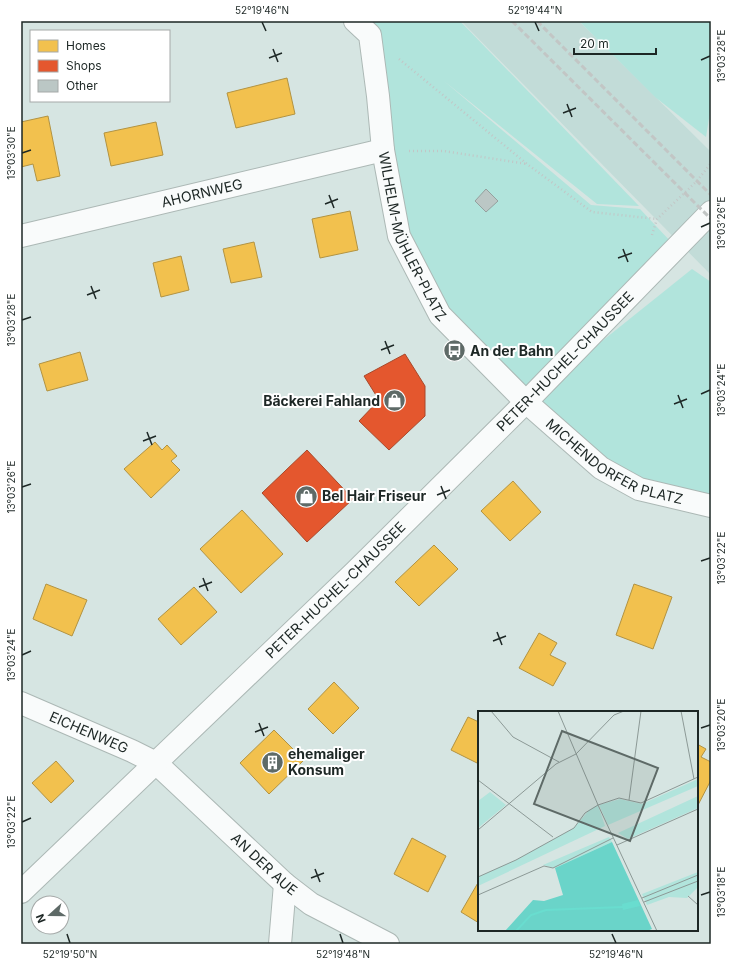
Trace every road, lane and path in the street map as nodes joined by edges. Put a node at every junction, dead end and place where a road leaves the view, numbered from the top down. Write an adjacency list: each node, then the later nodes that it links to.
1 (363, 28): 2 (street, WILHELM-MÜHLER-PLATZ); 5 (path)
2 (383, 150): 5 (path); 8 (street, AHORNWEG); 9 (street, WILHELM-MÜHLER-PLATZ)
3 (711, 152): 4 (path)
4 (711, 156)
5 (527, 164): 7 (path)
6 (711, 212): 9 (street, PETER-HUCHEL-CHAUSSEE)
7 (657, 219)
8 (21, 236)
9 (526, 402): 10 (street, MICHENDORFER PLATZ); 12 (street, PETER-HUCHEL-CHAUSSEE)
10 (711, 506)
11 (21, 703): 12 (street, EICHENWEG)
12 (156, 763): 13 (street, AN DER AUE); 14 (street, PETER-HUCHEL-CHAUSSEE)
13 (285, 884): 15 (street); 16 (street, AN DER AUE)
14 (21, 892)
15 (280, 944)
16 (388, 944)

